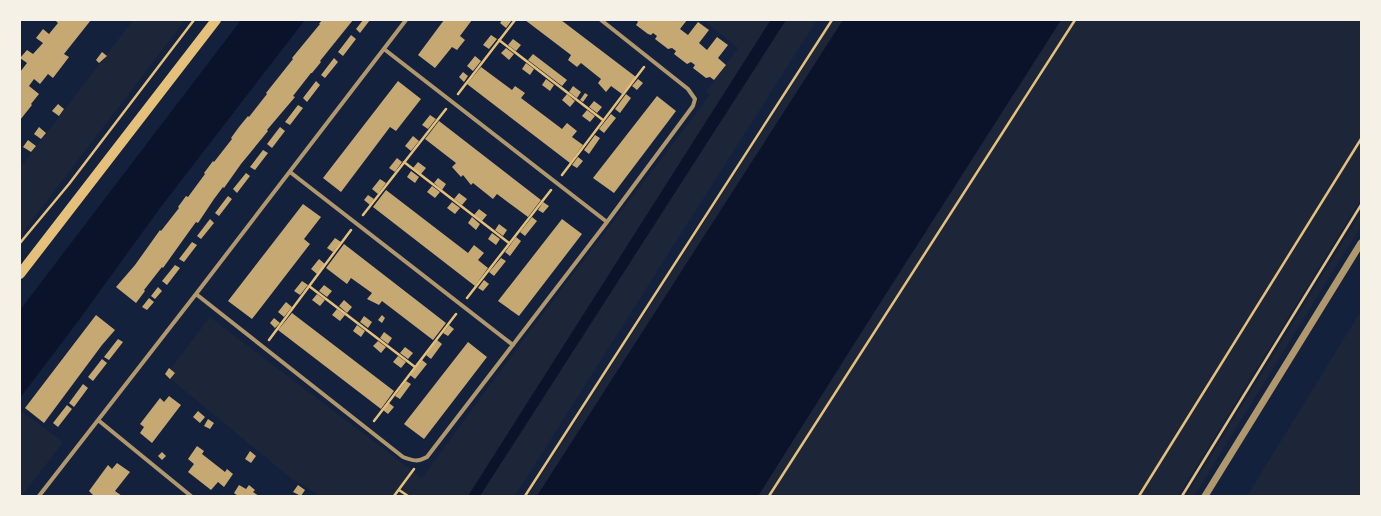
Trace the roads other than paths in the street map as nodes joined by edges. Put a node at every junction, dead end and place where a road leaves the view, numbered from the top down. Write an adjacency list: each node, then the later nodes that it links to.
1 (216, 20): 8 (main road)
2 (406, 20): 4 (street)
3 (601, 20): 6 (street)
4 (384, 49): 5 (street); 6 (street)
5 (290, 172): 9 (street); 10 (street)
6 (608, 222): 10 (street)
7 (1361, 243): 14 (street)
8 (20, 274)
9 (196, 294): 10 (street); 11 (street)
10 (514, 345)
11 (98, 420): 12 (street); 13 (street)
12 (39, 496)
13 (191, 496)
14 (1205, 496)

